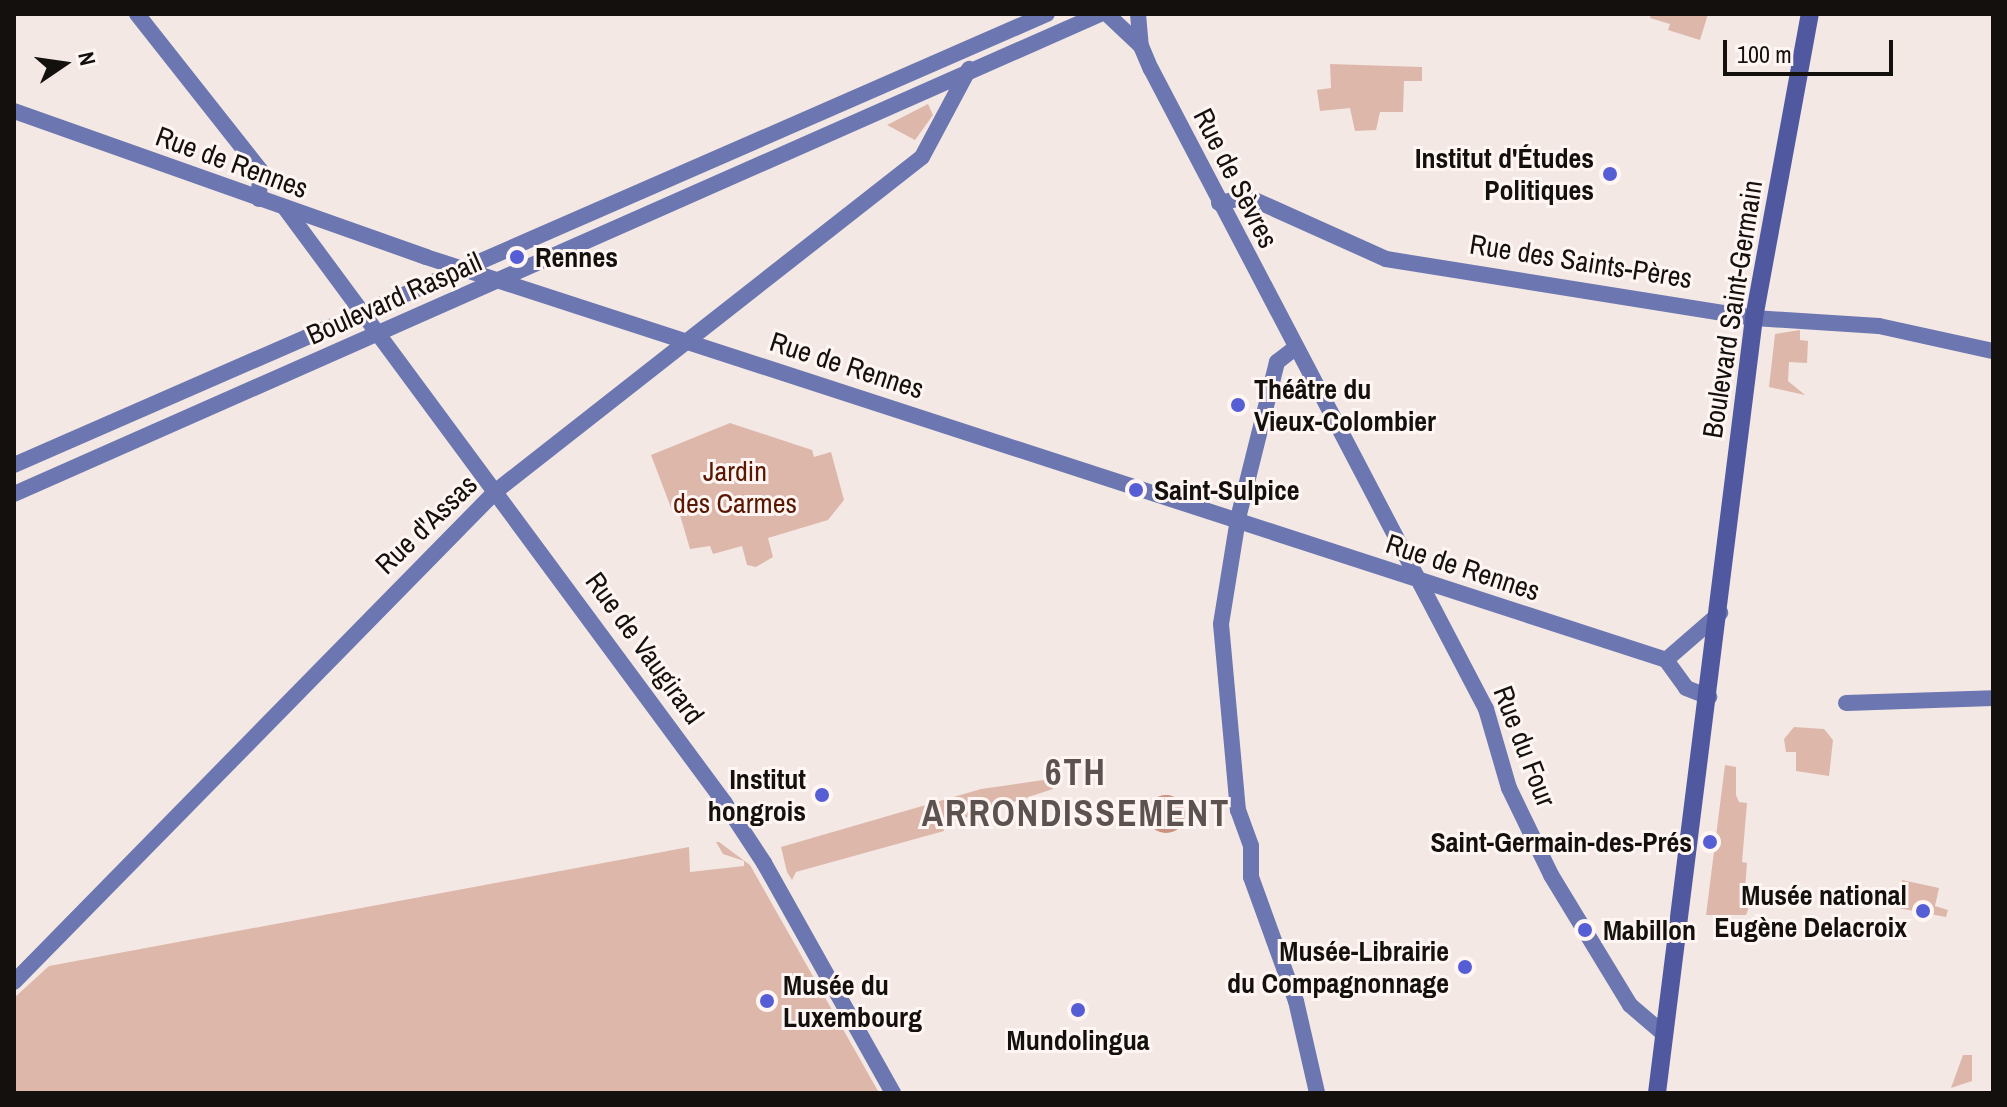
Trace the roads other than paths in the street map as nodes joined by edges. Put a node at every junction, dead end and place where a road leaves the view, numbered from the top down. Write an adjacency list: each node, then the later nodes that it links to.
1 (137, 14): 11 (street)
2 (1047, 14): 8 (street, Boulevard Raspail)
3 (1100, 14): 9 (street, Boulevard Raspail)
4 (1107, 14): 7 (street, Rue de Sèvres)
5 (1138, 14): 7 (street, Rue de Sèvres)
6 (1810, 14): 19 (main road, Boulevard Saint-Germain)
7 (1141, 46): 12 (street, Rue de Sèvres)
8 (962, 51): 9 (street); 16 (street, Boulevard Raspail)
9 (969, 69): 17 (street, Boulevard Raspail); 21 (street, Rue d'Assas)
10 (14, 111): 11 (street, Rue de Rennes)
11 (259, 199): 13 (street, Rue de Rennes)
12 (1219, 203): 19 (street, Rue des Saints-Pères); 22 (street, Rue de Sèvres)
13 (285, 208): 14 (street, Rue de Rennes); 15 (street, Rue de Vaugirard)
14 (328, 224): 15 (street); 16 (street, Rue de Rennes)
15 (322, 256): 18 (street, Rue de Vaugirard)
16 (461, 268): 17 (street, Rue de Rennes); 18 (street, Boulevard Raspail)
17 (501, 280): 20 (street, Boulevard Raspail); 21 (street, Rue de Rennes)
18 (364, 311): 20 (street, Rue de Vaugirard); 25 (street, Boulevard Raspail)
19 (1754, 318): 23 (street, Rue des Saints-Pères); 30 (main road, Boulevard Saint-Germain)
20 (380, 332): 26 (street, Rue de Vaugirard); 27 (street, Boulevard Raspail)
21 (688, 340): 26 (street, Rue d'Assas); 28 (street, Rue de Rennes)
22 (1291, 340): 24 (street, Rue de Sèvres); 28 (street)
23 (1993, 351)
24 (1312, 377): 29 (street, Rue du Four)
25 (14, 465)
26 (496, 491): 35 (street, Rue d'Assas); 37 (street, Rue de Vaugirard)
27 (14, 494)
28 (1238, 519): 29 (street, Rue de Rennes); 38 (street)
29 (1422, 582): 31 (street, Rue de Rennes); 36 (street, Rue du Four)
30 (1720, 613): 31 (street); 32 (main road, Boulevard Saint-Germain)
31 (1666, 660): 32 (street)
32 (1709, 697): 36 (main road)
33 (1993, 698): 34 (street)
34 (1846, 703)
35 (14, 982)
36 (1665, 1035): 39 (main road)
37 (893, 1093)
38 (1317, 1093)
39 (1657, 1093)

